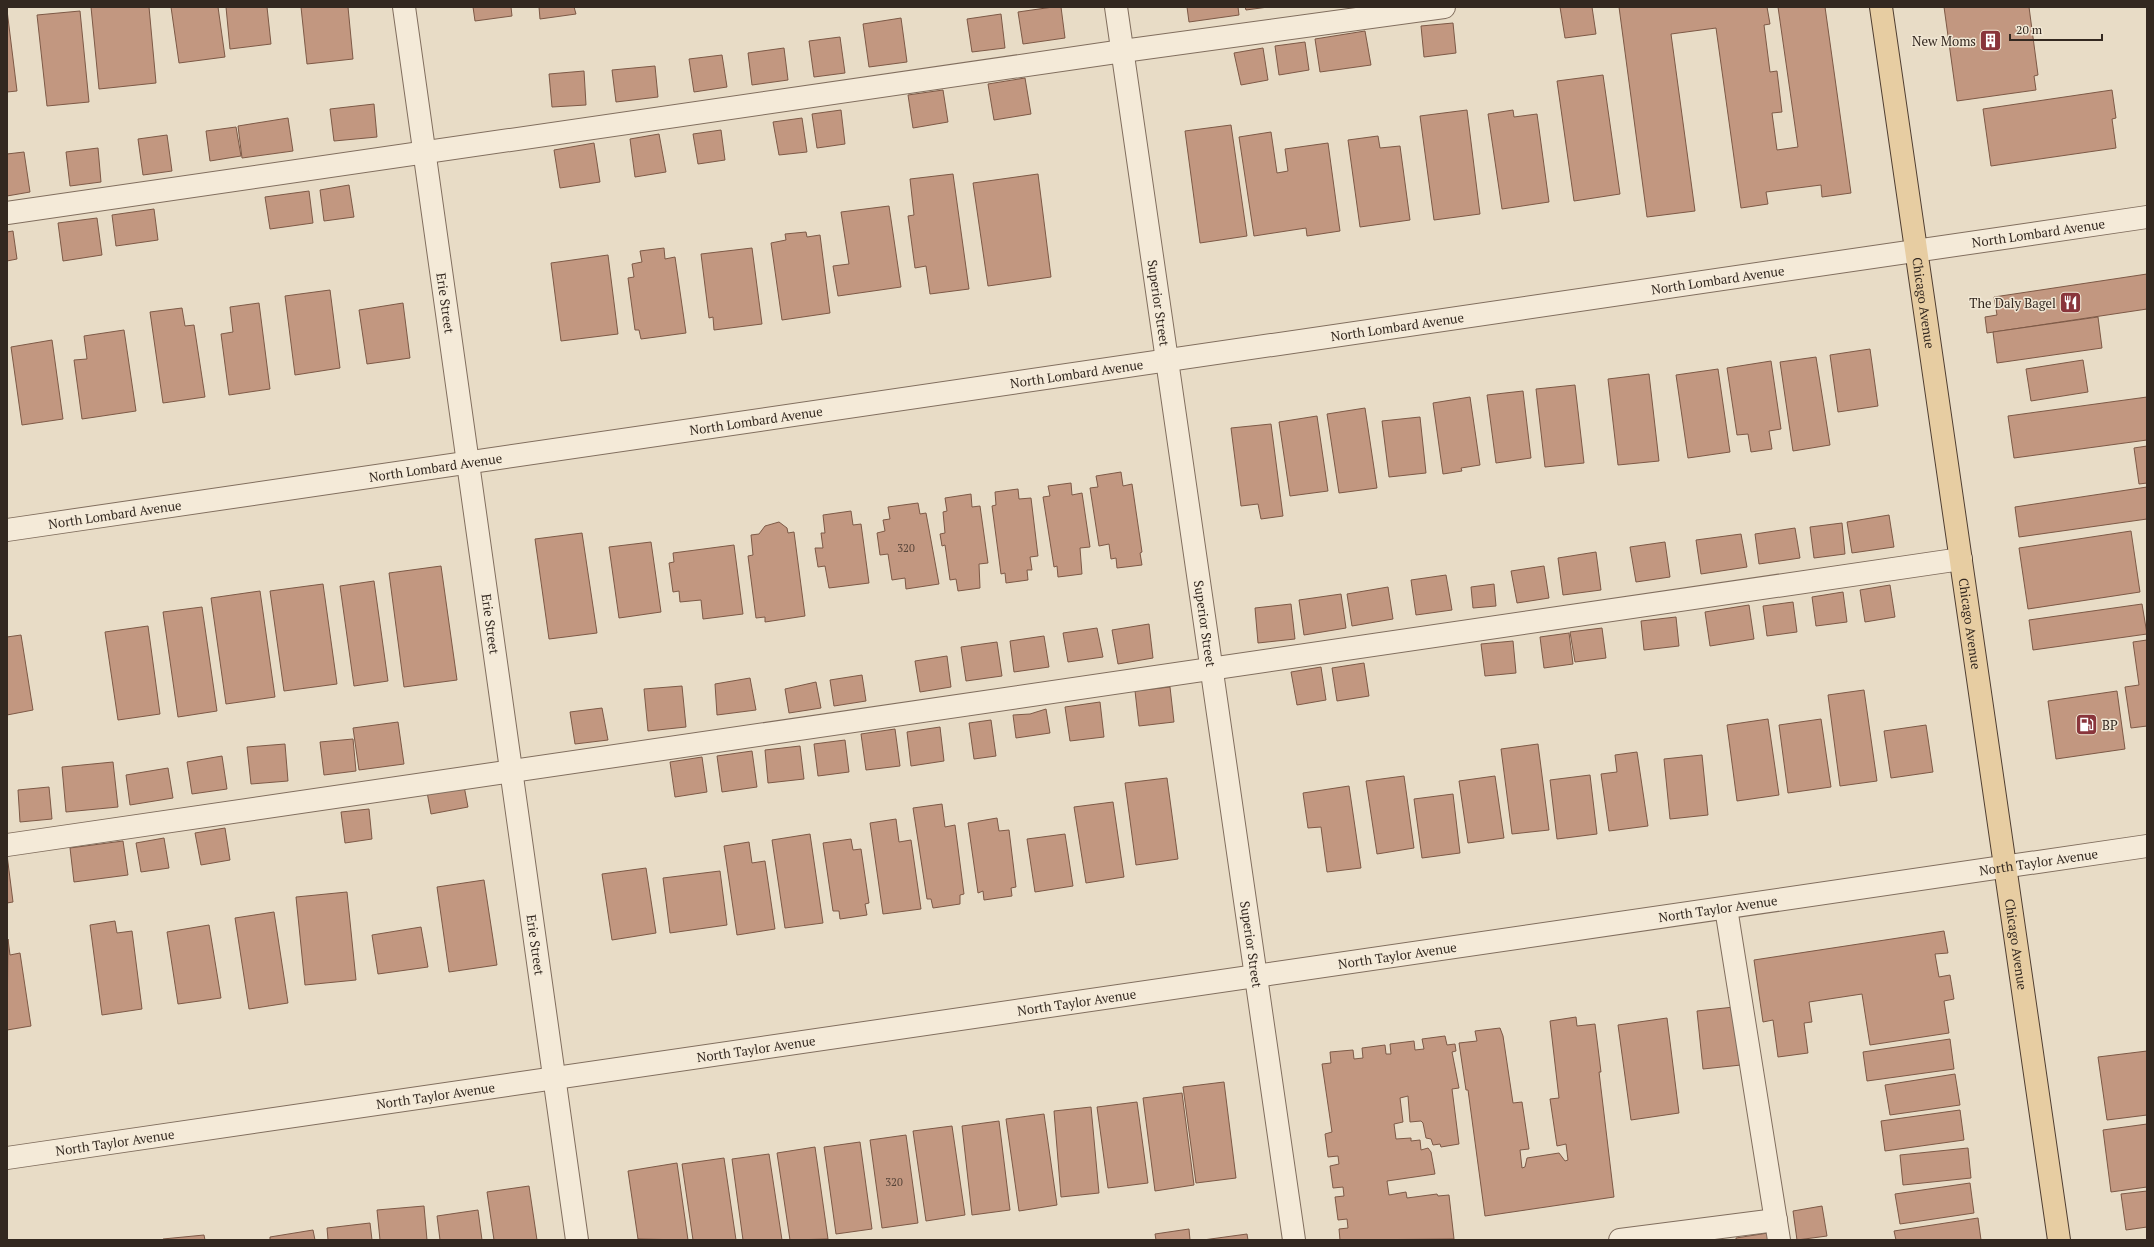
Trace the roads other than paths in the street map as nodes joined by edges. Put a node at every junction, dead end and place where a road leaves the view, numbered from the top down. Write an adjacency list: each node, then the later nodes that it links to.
1 (404, 7): 6 (street, Erie Street)
2 (1116, 7): 5 (street, Superior Street)
3 (1444, 7): 5 (street)
4 (1881, 7): 9 (main road, Chicago Avenue)
5 (1123, 51): 6 (street); 10 (street, Superior Street)
6 (424, 153): 7 (street); 11 (street, Erie Street)
7 (7, 213)
8 (2147, 217): 9 (street, North Lombard Avenue)
9 (1916, 251): 10 (street, North Lombard Avenue); 13 (main road, Chicago Avenue)
10 (1168, 360): 11 (street, North Lombard Avenue); 14 (street, Superior Street)
11 (468, 464): 12 (street, North Lombard Avenue); 15 (street, Erie Street)
12 (7, 530)
13 (1961, 558): 14 (street); 18 (main road, Chicago Avenue)
14 (1212, 668): 15 (street); 20 (street, Superior Street)
15 (512, 771): 16 (street); 21 (street, Erie Street)
16 (7, 845)
17 (2147, 846): 18 (street, North Taylor Avenue)
18 (2005, 866): 19 (street, North Taylor Avenue); 27 (main road, Chicago Avenue)
19 (1726, 908): 20 (street, North Taylor Avenue); 23 (street)
20 (1256, 976): 21 (street, North Taylor Avenue); 25 (street, Superior Street)
21 (554, 1078): 22 (street, North Taylor Avenue); 24 (street, Erie Street)
22 (7, 1158)
23 (1778, 1230): 26 (street)
24 (577, 1240)
25 (1294, 1240)
26 (1620, 1240)
27 (2059, 1240)

